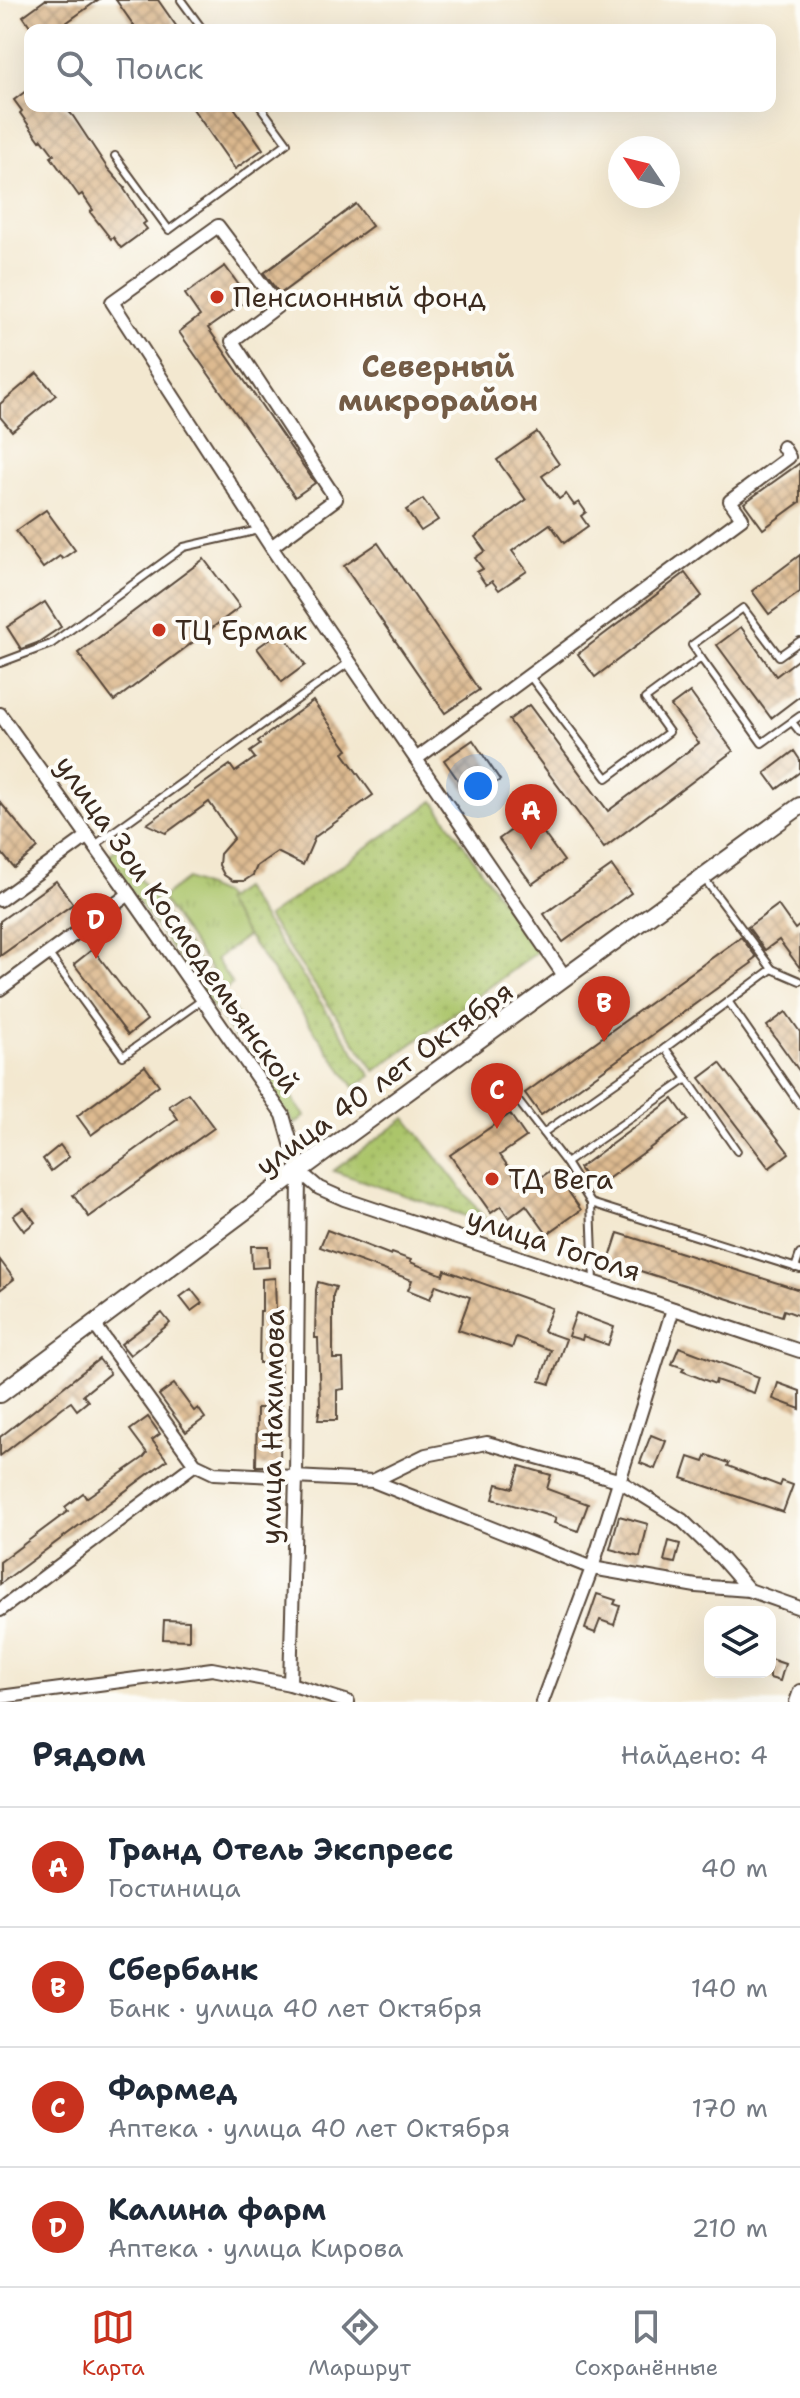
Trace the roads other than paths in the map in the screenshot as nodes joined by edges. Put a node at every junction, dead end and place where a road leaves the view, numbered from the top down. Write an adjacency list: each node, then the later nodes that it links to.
1 (181, 0): 2 (lane)
2 (199, 24)
3 (264, 112): 4 (lane)
4 (115, 156)
5 (783, 447): 12 (street)
6 (259, 530): 7 (street); 7 (street); 11 (lane)
7 (271, 547): 10 (street)
8 (800, 641): 9 (lane)
9 (701, 658): 12 (lane); 15 (lane)
10 (349, 662): 17 (street); 19 (lane)
11 (0, 663)
12 (529, 675): 17 (street)
13 (0, 714): 19 (street, улица Зои Космодемьянской)
14 (800, 716): 15 (lane)
15 (792, 722): 16 (lane)
16 (800, 732)
17 (416, 759): 25 (street)
18 (800, 806): 20 (street, улица 40 лет Октября)
19 (92, 841): 21 (street, улица Зои Космодемьянской); 22 (street)
20 (703, 877): 24 (lane); 25 (street, улица 40 лет Октября)
21 (129, 894): 23 (street); 28 (street, улица Зои Космодемьянской)
22 (0, 899)
23 (48, 953): 27 (street); 28 (lane)
24 (772, 969): 26 (lane); 29 (lane)
25 (565, 977): 37 (street, улица 40 лет Октября)
26 (800, 981)
27 (0, 989)
28 (203, 999): 37 (street, улица Зои Космодемьянской)
29 (728, 1001): 30 (lane); 33 (lane)
30 (665, 1048): 31 (lane); 34 (lane)
31 (687, 1079): 35 (lane); 36 (lane)
32 (512, 1093): 34 (lane)
33 (800, 1105)
34 (543, 1133): 36 (lane)
35 (737, 1151)
36 (566, 1163): 38 (lane)
37 (299, 1171): 41 (street, улица Гоголя); 43 (street, улица 40 лет Октября); 47 (street, улица Нахимова)
38 (591, 1203): 40 (lane); 41 (lane)
39 (800, 1254): 40 (lane)
40 (798, 1268)
41 (594, 1282): 42 (street, улица Гоголя)
42 (673, 1309): 44 (street, улица Гоголя); 48 (street)
43 (94, 1324): 45 (street, улица 40 лет Октября); 46 (street)
44 (800, 1351)
45 (0, 1394)
46 (195, 1464): 47 (street); 53 (street)
47 (296, 1478): 49 (street); 54 (street, улица Нахимова)
48 (618, 1480): 49 (street); 50 (street); 51 (street)
49 (373, 1481): 50 (street)
50 (592, 1568): 51 (street); 58 (street)
51 (749, 1590): 52 (street)
52 (800, 1608)
53 (0, 1610)
54 (290, 1684): 56 (street); 57 (street)
55 (800, 1691): 59 (street)
56 (0, 1697)
57 (348, 1702)
58 (542, 1702)
59 (796, 1702)

